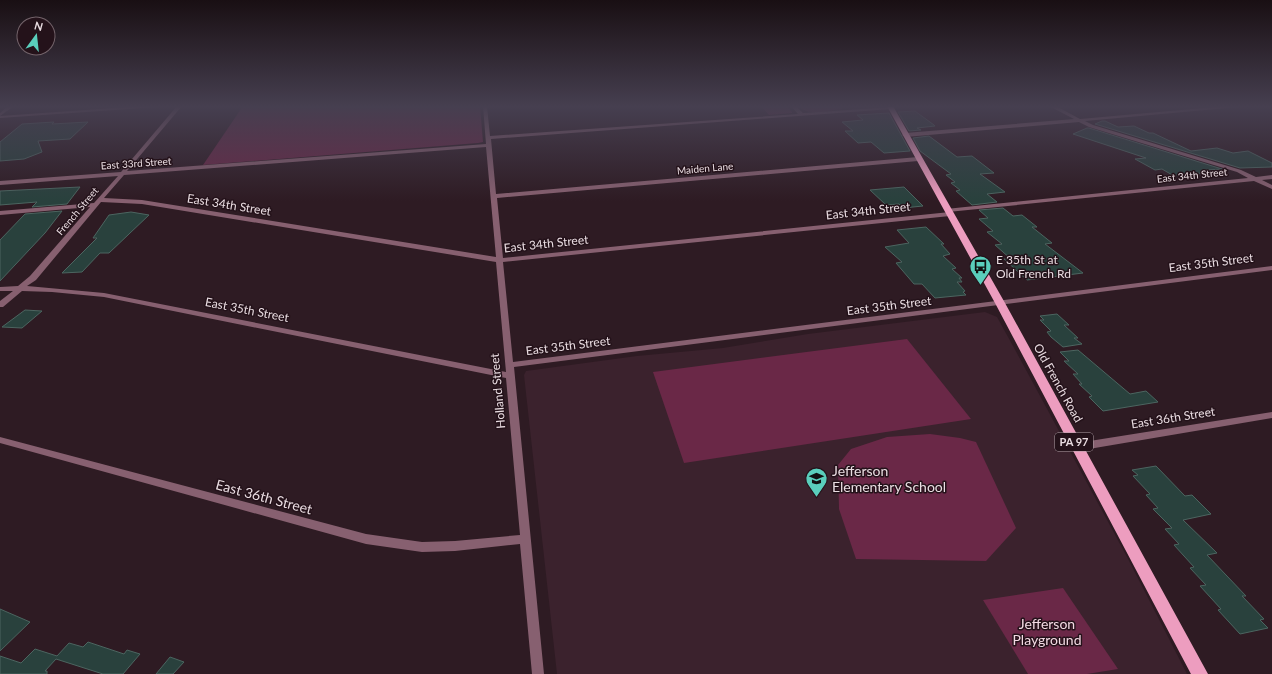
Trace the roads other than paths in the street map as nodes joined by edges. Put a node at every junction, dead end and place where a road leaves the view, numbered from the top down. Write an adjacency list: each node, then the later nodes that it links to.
1 (153, 137): 8 (street, French Street)
2 (488, 137): 6 (street, Holland Street)
3 (542, 137): 6 (street, East 33rd Street)
4 (906, 137): 7 (main road, Old French Road / PA 97)
5 (1126, 137): 10 (street)
6 (489, 142): 8 (street, East 33rd Street); 13 (street, Holland Street)
7 (918, 159): 13 (street, Maiden Lane); 15 (main road, Old French Road / PA 97)
8 (123, 173): 11 (street, East 33rd Street); 14 (street, French Street)
9 (1272, 177): 10 (street, East 34th Street)
10 (1255, 179): 12 (street); 15 (street, East 34th Street)
11 (0, 183)
12 (1272, 186)
13 (494, 196): 17 (street, Holland Street)
14 (98, 202): 16 (street, East 34th Street); 17 (street, East 34th Street); 19 (street, French Street)
15 (949, 212): 17 (street, East 34th Street); 21 (main road, Old French Road / PA 97)
16 (0, 213)
17 (499, 260): 23 (street, Holland Street)
18 (1272, 268): 21 (street, East 35th Street)
19 (23, 288): 20 (street, East 35th Street); 22 (street, French Street); 23 (street, East 35th Street)
20 (0, 289)
21 (1000, 303): 23 (street, East 35th Street); 26 (main road, Old French Road / PA 97)
22 (0, 305)
23 (510, 371): 27 (street, Holland Street)
24 (1272, 415): 26 (street, East 36th Street)
25 (0, 440): 27 (street, East 36th Street)
26 (1077, 447): 29 (main road, Old French Road / PA 97)
27 (525, 539): 28 (street, Holland Street)
28 (538, 674)
29 (1200, 674)

